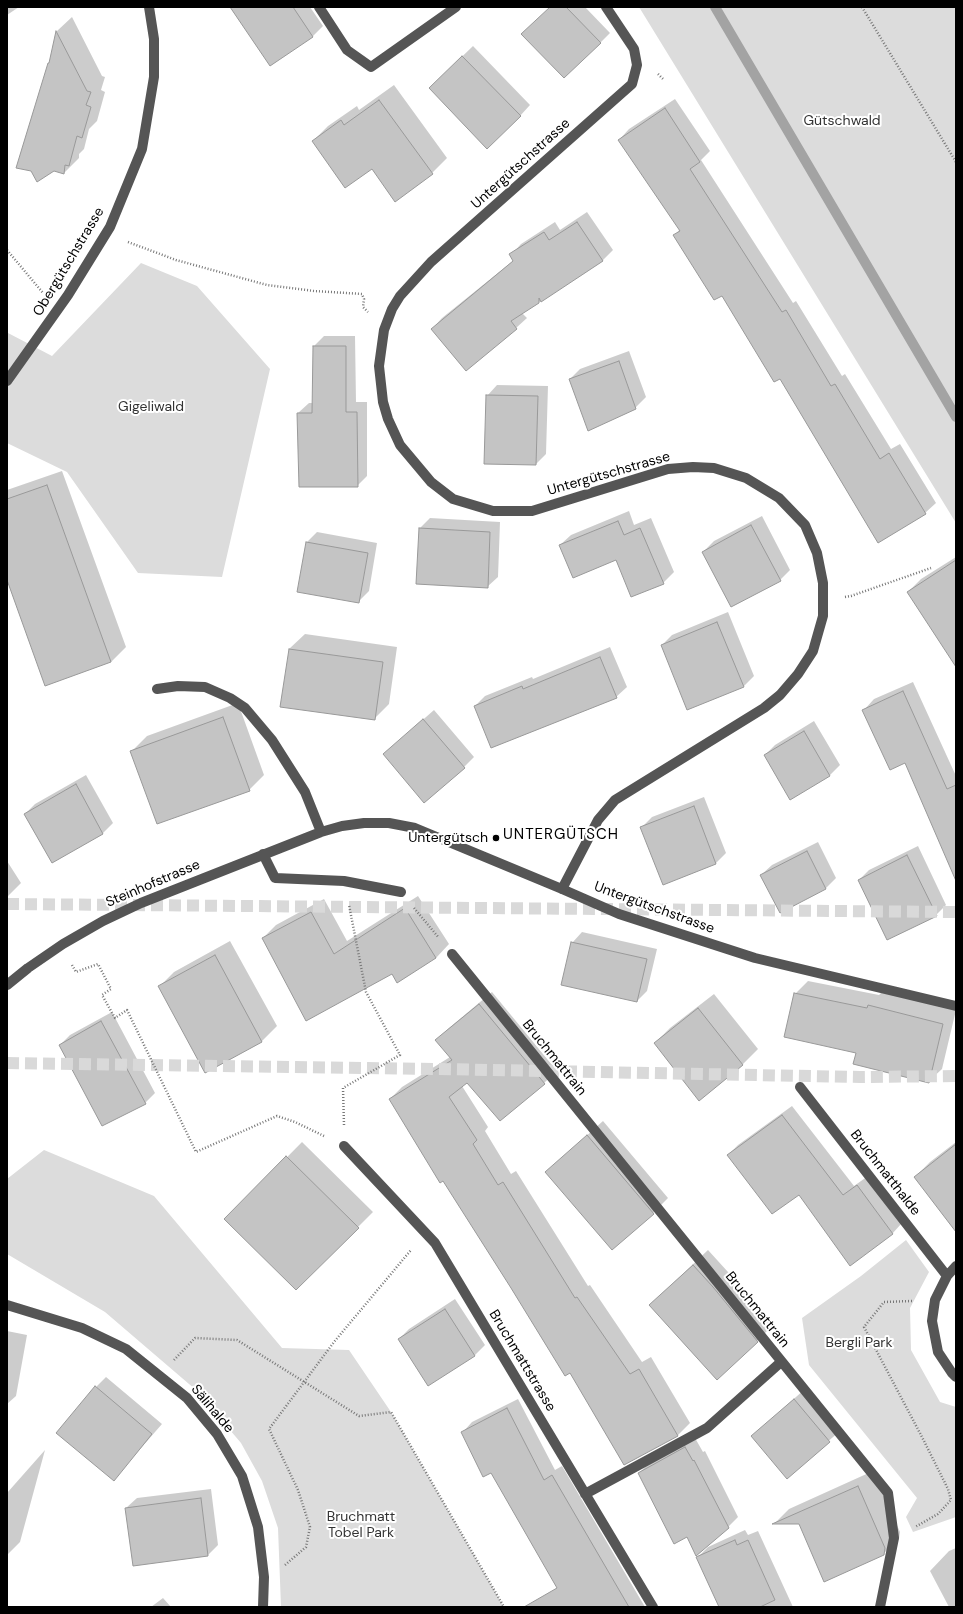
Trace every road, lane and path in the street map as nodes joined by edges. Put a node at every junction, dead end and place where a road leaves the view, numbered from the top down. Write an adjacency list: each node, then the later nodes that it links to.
1 (150, 7): 11 (street, Obergütschstrasse)
2 (318, 7): 3 (street)
3 (456, 7)
4 (606, 7): 18 (street, Untergütschstrasse)
5 (862, 7): 6 (path)
6 (956, 162)
7 (128, 242): 10 (path)
8 (7, 250): 9 (path)
9 (46, 296)
10 (373, 314)
11 (7, 381)
12 (931, 568): 13 (path)
13 (851, 596)
14 (157, 689): 15 (street)
15 (321, 832): 16 (street, Steinhofstrasse); 18 (street, Steinhofstrasse)
16 (263, 854): 17 (street); 20 (street, Steinhofstrasse)
17 (344, 880): 19 (street); 25 (path)
18 (562, 889): 23 (street, Untergütschstrasse)
19 (401, 892): 21 (path)
20 (63, 944): 22 (street, Steinhofstrasse); 25 (path)
21 (452, 954): 32 (street, Bruchmattrain)
22 (7, 985)
23 (956, 1006)
24 (800, 1088): 28 (street, Bruchmatthalde)
25 (344, 1146): 26 (street, Bruchmattstrasse)
26 (425, 1233): 34 (path); 35 (street, Bruchmattstrasse)
27 (956, 1266): 28 (street)
28 (947, 1276): 33 (street)
29 (913, 1301): 36 (path)
30 (7, 1305): 38 (street, Sälihalde)
31 (172, 1362): 34 (path)
32 (781, 1362): 35 (street, Bruchmattrain); 41 (street, Bruchmattrain)
33 (956, 1377)
34 (304, 1382): 37 (path); 39 (path)
35 (585, 1494): 40 (street, Bruchmattstrasse)
36 (913, 1528)
37 (283, 1566)
38 (263, 1607)
39 (504, 1607)
40 (653, 1607)
41 (880, 1607)

